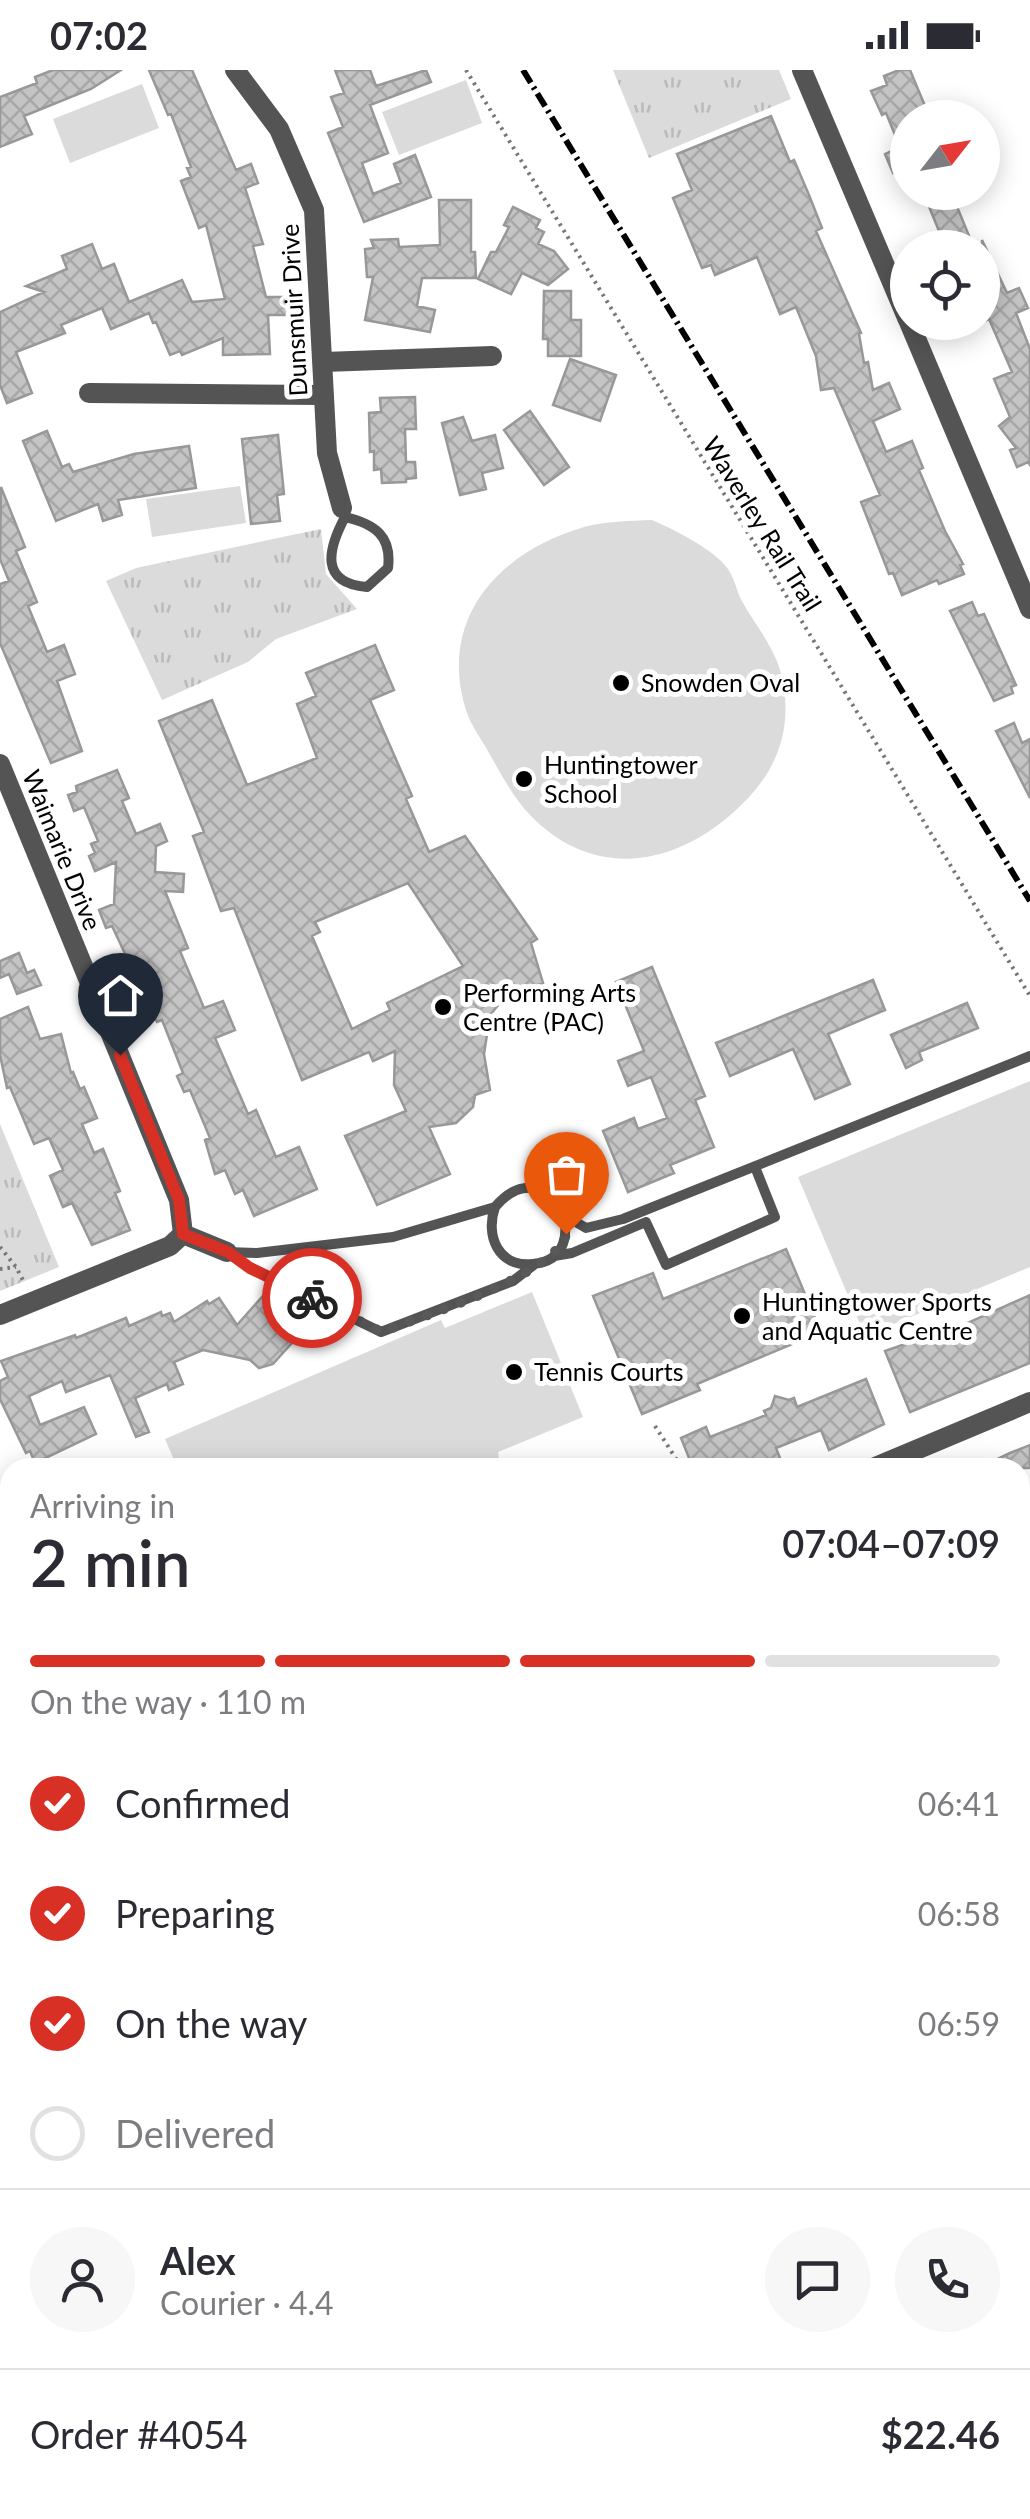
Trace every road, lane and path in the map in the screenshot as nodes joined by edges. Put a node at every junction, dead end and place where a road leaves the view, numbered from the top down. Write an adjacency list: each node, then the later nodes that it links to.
1 (235, 70): 7 (street, Dunsmuir Drive)
2 (466, 70): 13 (path, Waverley Rail Trail)
3 (802, 70): 4 (street)
4 (890, 278)
5 (916, 340): 11 (street)
6 (492, 356): 7 (street)
7 (324, 362): 9 (street, Dunsmuir Drive)
8 (89, 393): 9 (street)
9 (322, 395): 10 (street, Dunsmuir Drive)
10 (344, 513): 10 (lane)
11 (1030, 609)
12 (0, 764): 18 (street, Waimarie Drive)
13 (1030, 996)
14 (1030, 1056): 15 (lane)
15 (755, 1166): 17 (lane); 21 (lane)
16 (495, 1207): 17 (lane); 20 (lane); 22 (lane)
17 (564, 1215): 21 (lane)
18 (183, 1234): 20 (street); 25 (street)
19 (0, 1247): 23 (path)
20 (228, 1252): 22 (lane)
21 (552, 1257): 22 (lane)
22 (535, 1264)
23 (16, 1267): 24 (path); 25 (path)
24 (0, 1269)
25 (33, 1302): 26 (street)
26 (0, 1315)
27 (1030, 1402): 30 (street)
28 (655, 1426): 29 (path)
29 (676, 1458)
30 (897, 1458)

